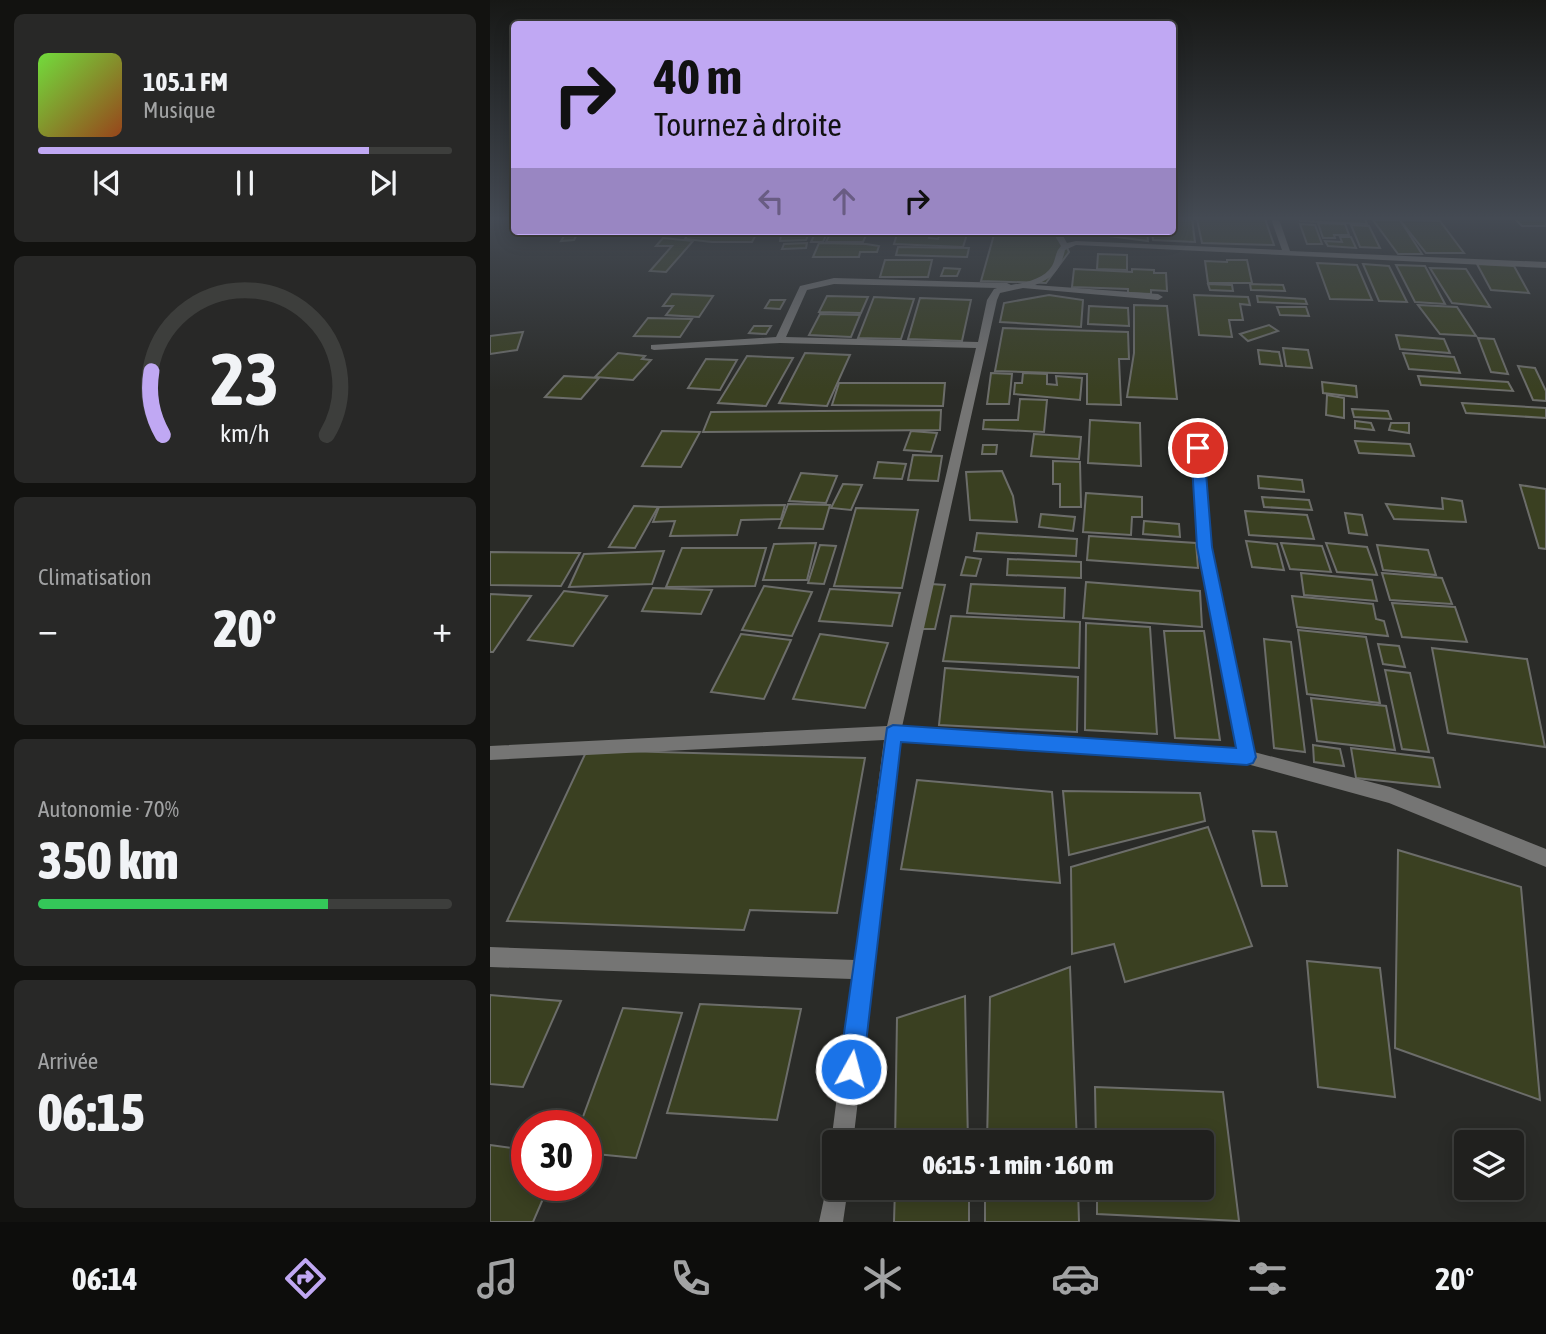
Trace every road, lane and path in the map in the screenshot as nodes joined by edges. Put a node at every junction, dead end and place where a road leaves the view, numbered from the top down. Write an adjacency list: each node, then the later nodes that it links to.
1 (1045, 276): 2 (street)
2 (1020, 286): 3 (street); 4 (street); 5 (street)
3 (1158, 297)
4 (780, 340): 5 (street); 6 (street)
5 (982, 345): 8 (street)
6 (654, 347)
7 (1198, 448): 10 (street)
8 (893, 733): 9 (street); 10 (street); 13 (street)
9 (490, 753)
10 (1247, 757): 11 (street)
11 (1546, 858)
12 (490, 957): 13 (street)
13 (864, 970): 14 (street)
14 (844, 1130)
15 (834, 1200): 16 (street)
16 (831, 1222)

